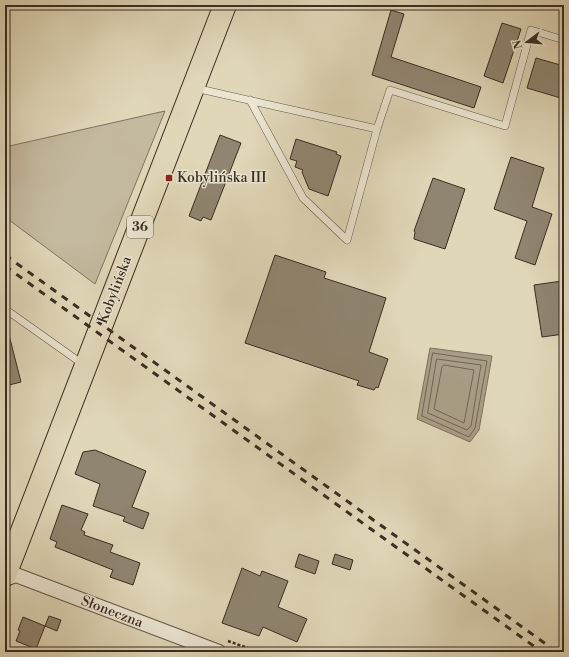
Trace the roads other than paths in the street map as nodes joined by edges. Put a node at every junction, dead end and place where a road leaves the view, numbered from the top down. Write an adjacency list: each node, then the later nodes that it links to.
1 (225, 5): 3 (main road, Kobylińska / 36)
2 (564, 40): 5 (lane)
3 (193, 88): 4 (lane); 7 (main road, Kobylińska / 36)
4 (250, 100): 5 (lane); 5 (lane)
5 (378, 128)
6 (5, 309): 7 (lane)
7 (86, 366): 8 (main road, Kobylińska / 36)
8 (5, 575)
9 (5, 579): 10 (street, Słoneczna)
10 (222, 646)

